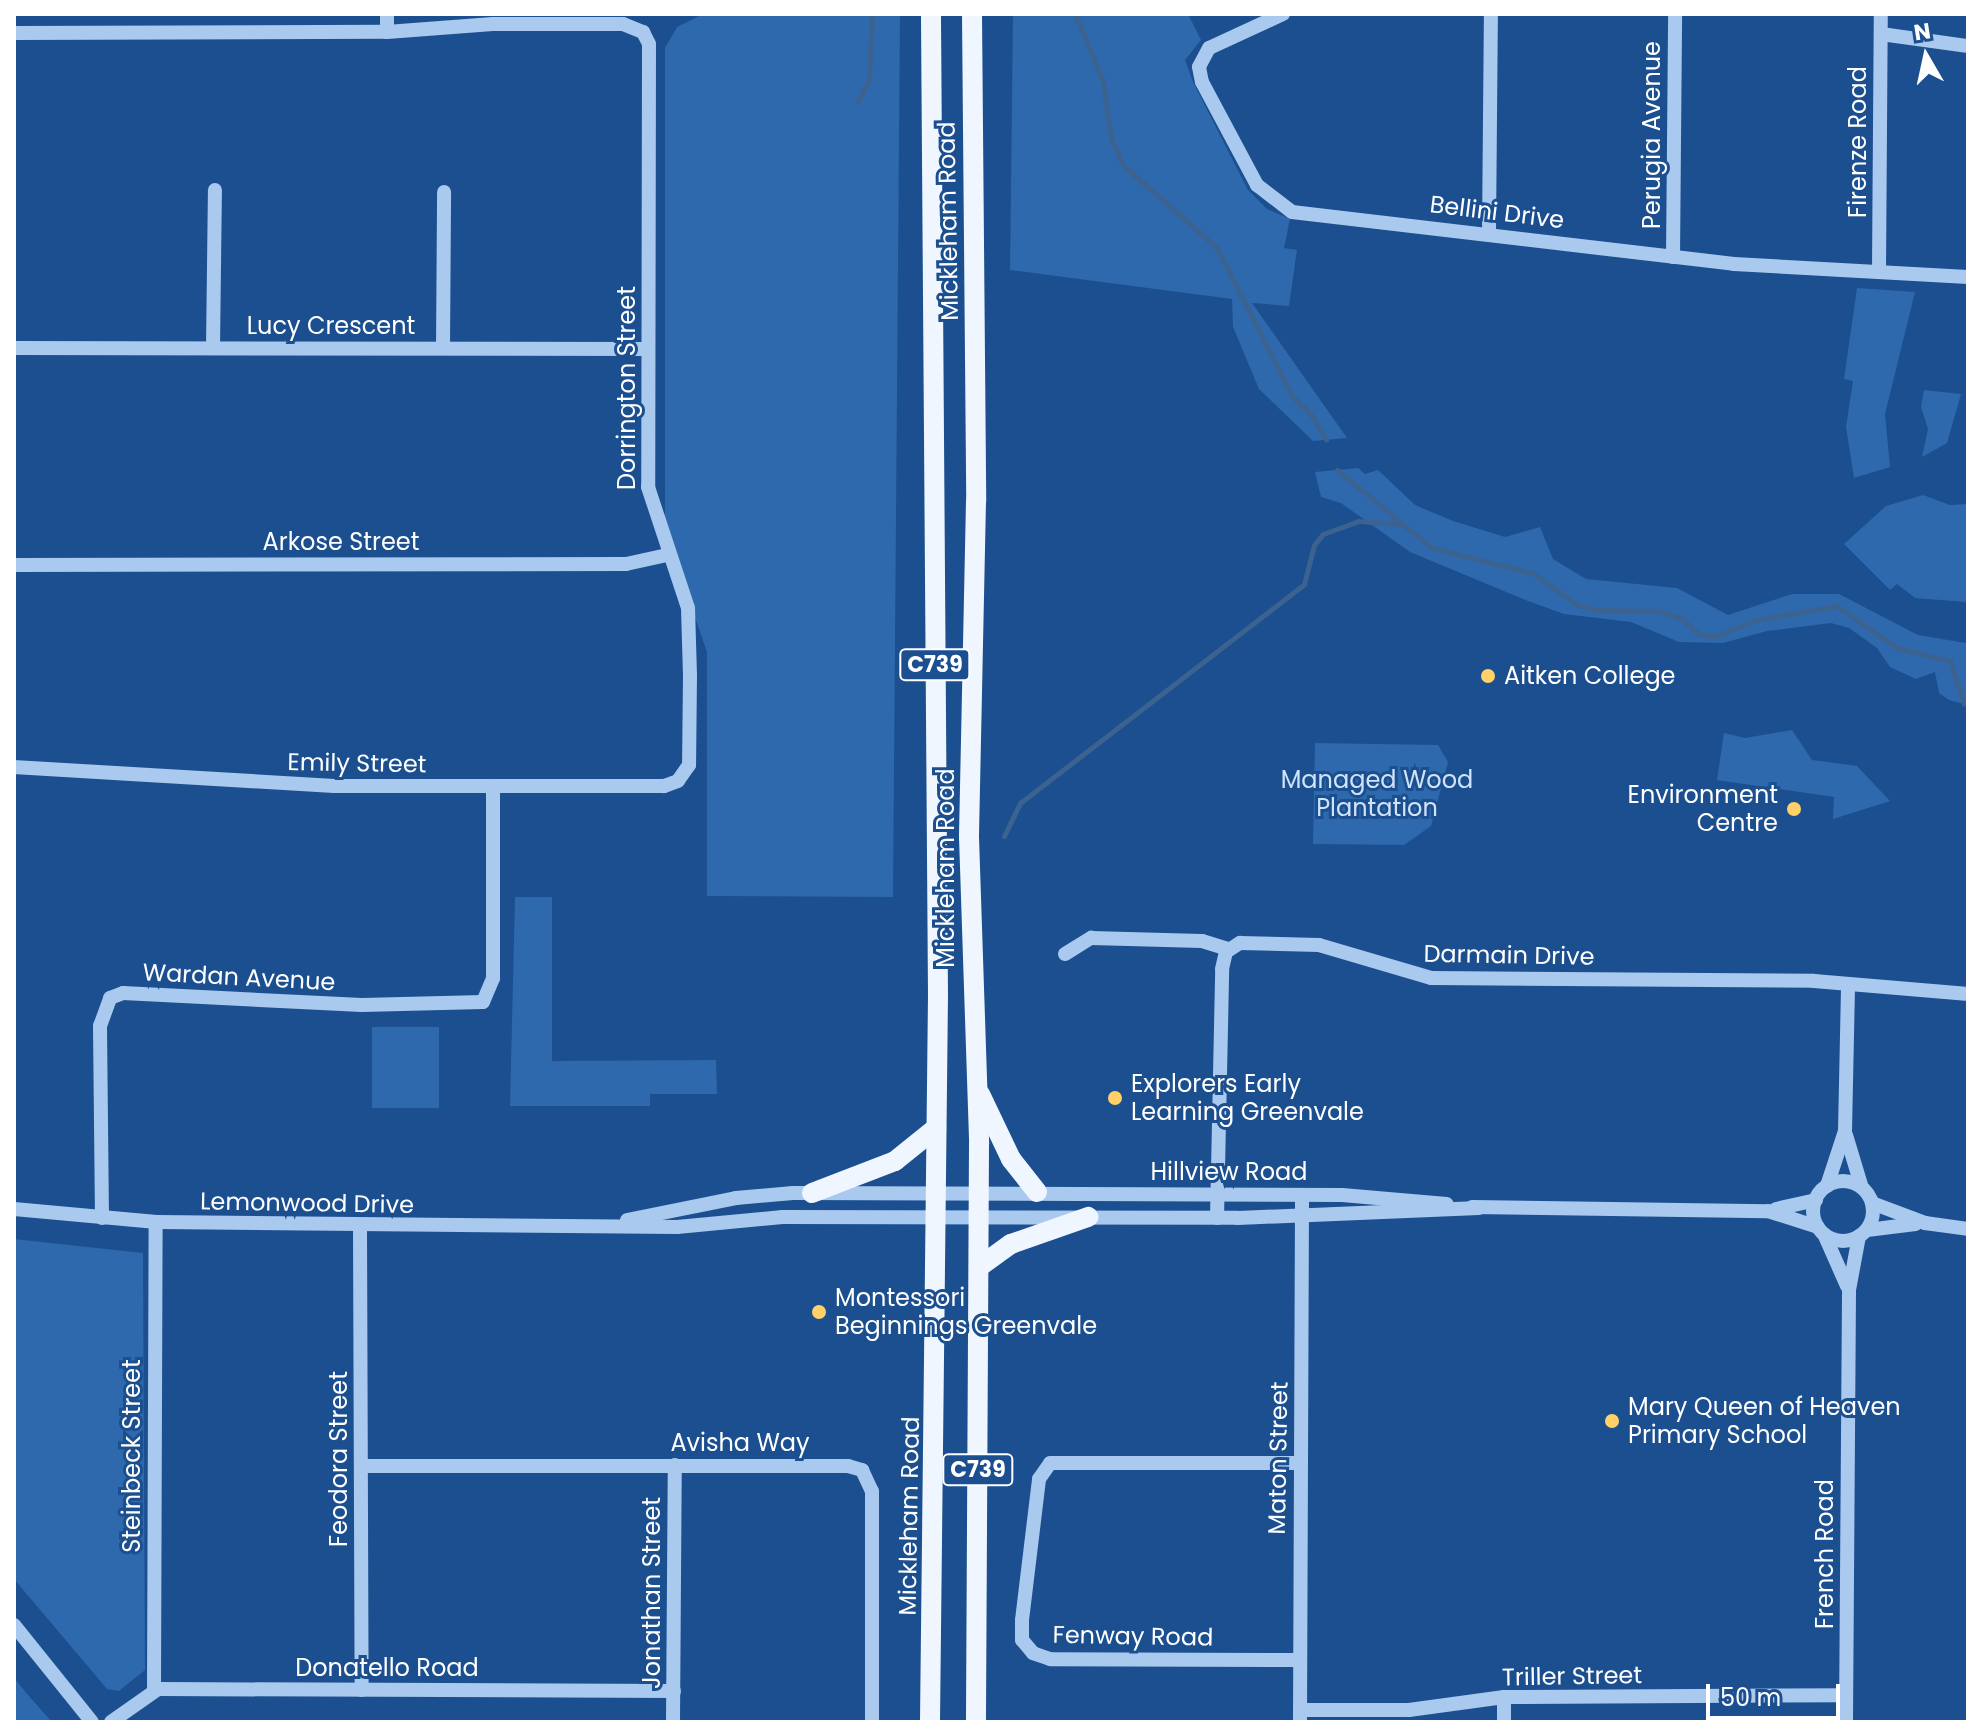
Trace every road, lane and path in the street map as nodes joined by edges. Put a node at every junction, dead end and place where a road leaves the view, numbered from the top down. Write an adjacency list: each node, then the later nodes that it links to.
1 (387, 14): 9 (street)
2 (931, 14): 33 (main road, Mickleham Road / C739)
3 (972, 14): 32 (main road, Mickleham Road / C739)
4 (1283, 14): 15 (street, Bellini Drive)
5 (1491, 14): 15 (street)
6 (1675, 14): 16 (street, Perugia Avenue)
7 (1881, 14): 11 (street, Firenze Road)
8 (602, 19): 9 (street); 22 (street, Dorrington Street)
9 (387, 32): 10 (street)
10 (14, 33)
11 (1881, 34): 12 (street); 17 (street, Firenze Road)
12 (1968, 46)
13 (215, 190): 20 (street)
14 (444, 192): 21 (street)
15 (1489, 232): 16 (street, Bellini Drive)
16 (1673, 257): 17 (street, Bellini Drive)
17 (1879, 270): 18 (street, Bellini Drive)
18 (1968, 277)
19 (14, 348): 20 (street, Lucy Crescent)
20 (213, 348): 21 (street, Lucy Crescent)
21 (443, 348): 22 (street, Lucy Crescent)
22 (648, 349): 23 (street, Dorrington Street)
23 (667, 555): 24 (street, Arkose Street); 25 (street, Dorrington Street)
24 (14, 565)
25 (689, 765): 27 (street, Emily Street)
26 (14, 767): 27 (street, Emily Street)
27 (493, 787): 50 (street, Wardan Avenue)
28 (1229, 949): 29 (street); 30 (street, Darmain Drive); 41 (street)
29 (1065, 954)
30 (1848, 986): 31 (street, Darmain Drive); 34 (street)
31 (1968, 994)
32 (976, 1087): 37 (main road, Mickleham Road / C739); 38 (main road)
33 (936, 1128): 39 (main road); 40 (main road, Mickleham Road / C739)
34 (1845, 1131): 35 (street); 36 (street)
35 (1827, 1186): 36 (street); 43 (street)
36 (1862, 1188): 44 (street)
37 (979, 1192): 38 (street, Hillview Road); 40 (street, Lemonwood Drive); 52 (main road, Mickleham Road / C739)
38 (1037, 1192): 41 (street, Hillview Road)
39 (812, 1193): 40 (street, Lemonwood Drive); 56 (street, Lemonwood Drive)
40 (936, 1193): 51 (main road, Mickleham Road / C739)
41 (1217, 1194): 42 (street, Hillview Road); 53 (street)
42 (1302, 1195): 45 (street, Hillview Road); 49 (street, Maton Street)
43 (1816, 1200): 47 (street, Hillview Road); 59 (street)
44 (1872, 1203): 55 (street); 60 (street)
45 (1479, 1208): 47 (street, Hillview Road); 49 (street, Hillview Road)
46 (14, 1209): 50 (street, Lemonwood Drive)
47 (1768, 1211): 59 (street, Hillview Road)
48 (1088, 1217): 52 (street, Hillview Road); 53 (street, Hillview Road); 61 (main road)
49 (1302, 1217): 53 (street, Hillview Road); 63 (street, Maton Street)
50 (102, 1218): 54 (street, Lemonwood Drive)
51 (938, 1218): 52 (street, Hillview Road); 56 (street, Lemonwood Drive); 78 (main road, Mickleham Road / C739)
52 (979, 1218): 61 (main road, Mickleham Road / C739)
53 (1217, 1218)
54 (156, 1222): 57 (street, Lemonwood Drive); 68 (street, Steinbeck Street)
55 (1925, 1223): 58 (street); 60 (street)
56 (599, 1225): 57 (street, Lemonwood Drive)
57 (360, 1227): 65 (street, Feodora Street)
58 (1968, 1229)
59 (1821, 1230): 60 (street); 62 (street, French Road)
60 (1863, 1233): 62 (street, French Road)
61 (979, 1267): 79 (main road, Mickleham Road / C739)
62 (1849, 1290): 71 (street, French Road)
63 (1300, 1463): 67 (street, Maton Street); 67 (street, Fenway Road)
64 (675, 1465): 65 (street, Avisha Way); 70 (street, Jonathan Street); 77 (street, Avisha Way)
65 (362, 1466): 69 (street, Feodora Street)
66 (14, 1625): 74 (street)
67 (1299, 1660): 73 (street, Maton Street)
68 (154, 1690): 69 (street, Donatello Road); 75 (street)
69 (362, 1690): 70 (street, Donatello Road)
70 (674, 1691): 76 (street, Jonathan Street)
71 (1846, 1695): 72 (street, Triller Street); 81 (street, French Road)
72 (1504, 1697): 73 (street, Triller Street); 80 (street)
73 (1300, 1716)
74 (92, 1722)
75 (111, 1722)
76 (673, 1722)
77 (872, 1722)
78 (930, 1722)
79 (976, 1722)
80 (1504, 1722)
81 (1846, 1722)

